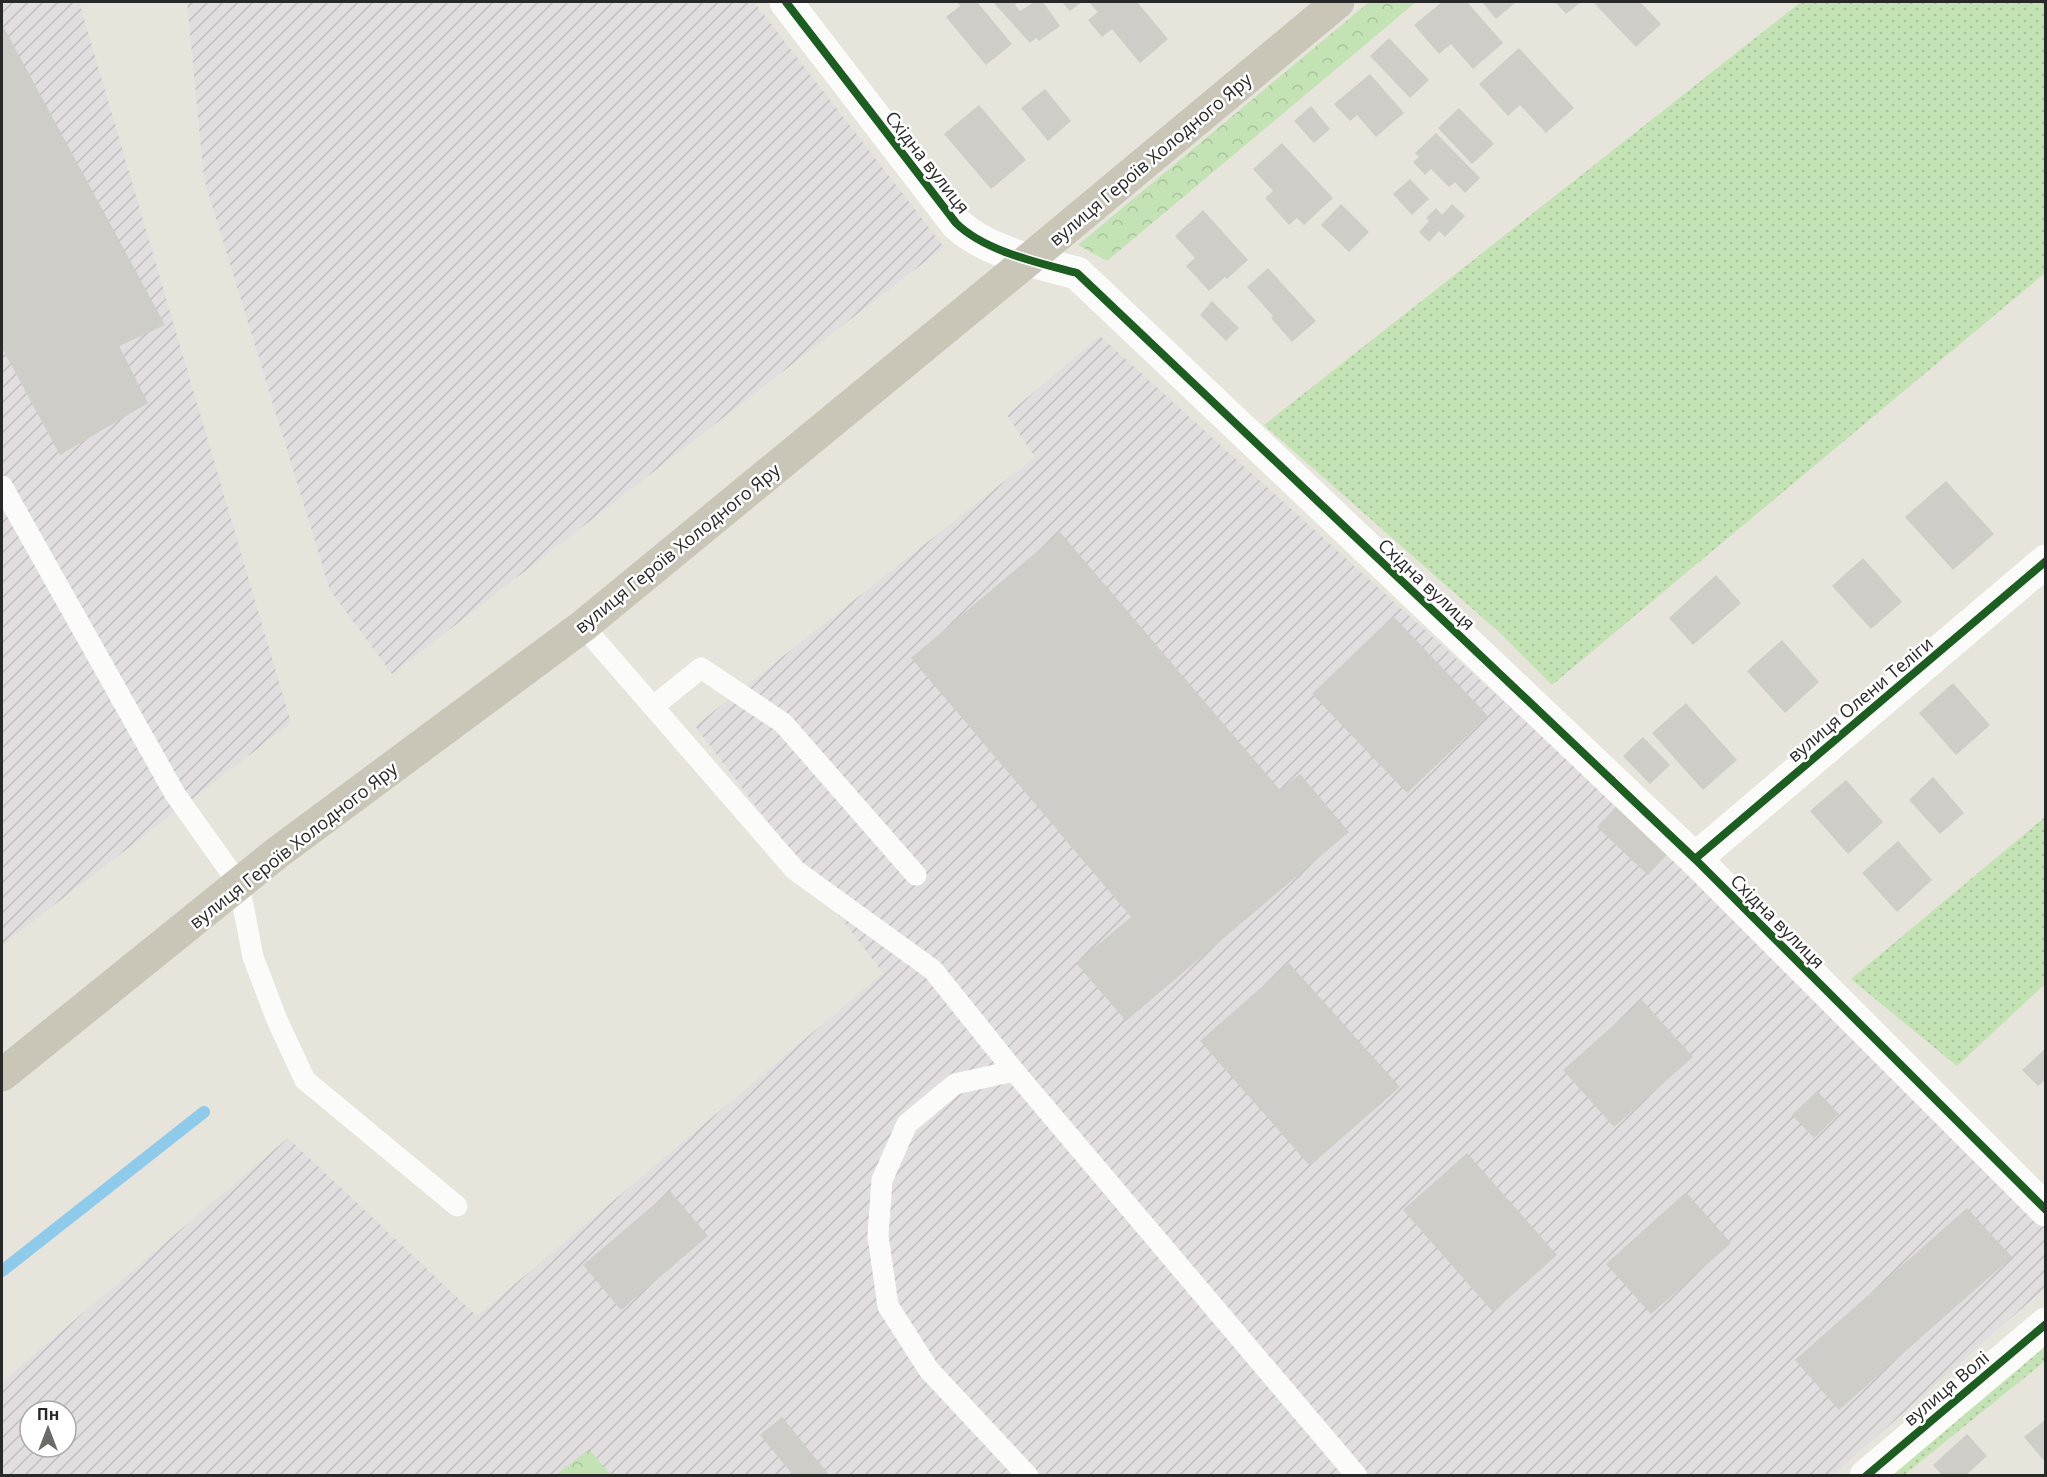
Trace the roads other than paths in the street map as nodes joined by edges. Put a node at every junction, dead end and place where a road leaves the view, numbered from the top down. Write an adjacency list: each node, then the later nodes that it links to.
1 (786, 2): 3 (street, Східна вулиця)
2 (1338, 2): 3 (main road, вулиця Героїв Холодного Яру)
3 (1028, 261): 6 (main road, вулиця Героїв Холодного Яру); 8 (street, Східна вулиця)
4 (2, 486): 10 (lane)
5 (2046, 561): 8 (street, вулиця Олени Теліги)
6 (583, 626): 7 (lane); 10 (main road, вулиця Героїв Холодного Яру)
7 (654, 706): 9 (lane); 11 (lane)
8 (1695, 859): 14 (street, Східна вулиця)
9 (916, 875)
10 (239, 884): 12 (main road, вулиця Героїв Холодного Яру); 13 (lane)
11 (1014, 1071): 16 (lane); 17 (lane)
12 (2, 1075)
13 (457, 1206)
14 (2046, 1210)
15 (2046, 1324): 18 (street, вулиця Волі)
16 (1028, 1476)
17 (1357, 1476)
18 (1866, 1476)

